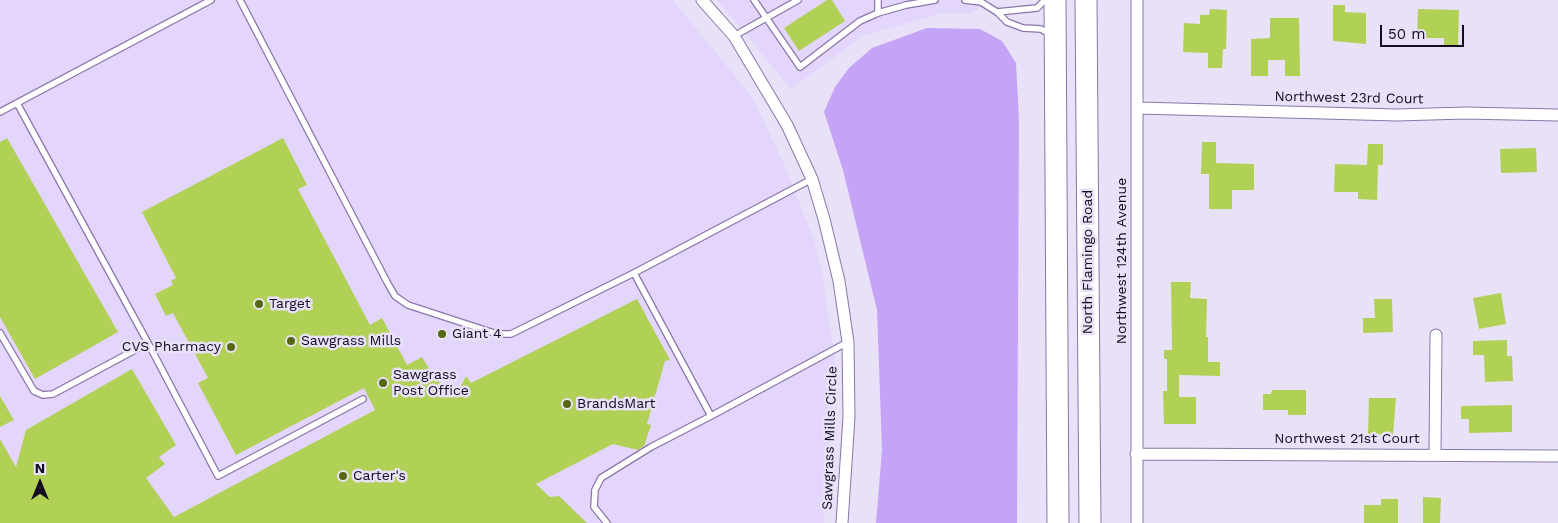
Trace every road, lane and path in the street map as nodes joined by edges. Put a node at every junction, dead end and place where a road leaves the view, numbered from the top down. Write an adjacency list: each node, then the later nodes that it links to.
1 (211, 0): 19 (lane)
2 (240, 0): 24 (lane)
3 (702, 0): 17 (street, Sawgrass Mills Circle)
4 (754, 0): 16 (lane)
5 (798, 0): 16 (lane)
6 (878, 0): 15 (lane)
7 (935, 0): 15 (lane)
8 (966, 0): 13 (lane)
9 (1045, 0): 14 (lane)
10 (1055, 0): 18 (highway)
11 (1086, 0): 37 (highway, North Flamingo Road)
12 (1137, 0): 20 (street, Northwest 124th Avenue)
13 (981, 1): 14 (lane)
14 (997, 12): 18 (lane)
15 (878, 13): 16 (lane)
16 (767, 19): 17 (lane)
17 (734, 36): 23 (street, Sawgrass Mills Circle)
18 (1055, 38): 36 (highway)
19 (17, 103): 21 (lane); 28 (lane)
20 (1139, 108): 22 (street, Northwest 23rd Court); 31 (street, Northwest 124th Avenue)
21 (0, 112)
22 (1558, 115)
23 (812, 179): 24 (lane); 27 (street, Sawgrass Mills Circle)
24 (634, 273): 30 (lane)
25 (0, 332): 28 (lane)
26 (1436, 335): 32 (street)
27 (848, 342): 30 (lane); 35 (street, Sawgrass Mills Circle)
28 (148, 343): 29 (lane)
29 (363, 399)
30 (711, 416): 34 (lane)
31 (1136, 454): 32 (street, Northwest 21st Court); 38 (street, Northwest 124th Avenue)
32 (1435, 454): 33 (street, Northwest 21st Court)
33 (1558, 456)
34 (607, 523)
35 (842, 523)
36 (1058, 523)
37 (1090, 523)
38 (1136, 523)

